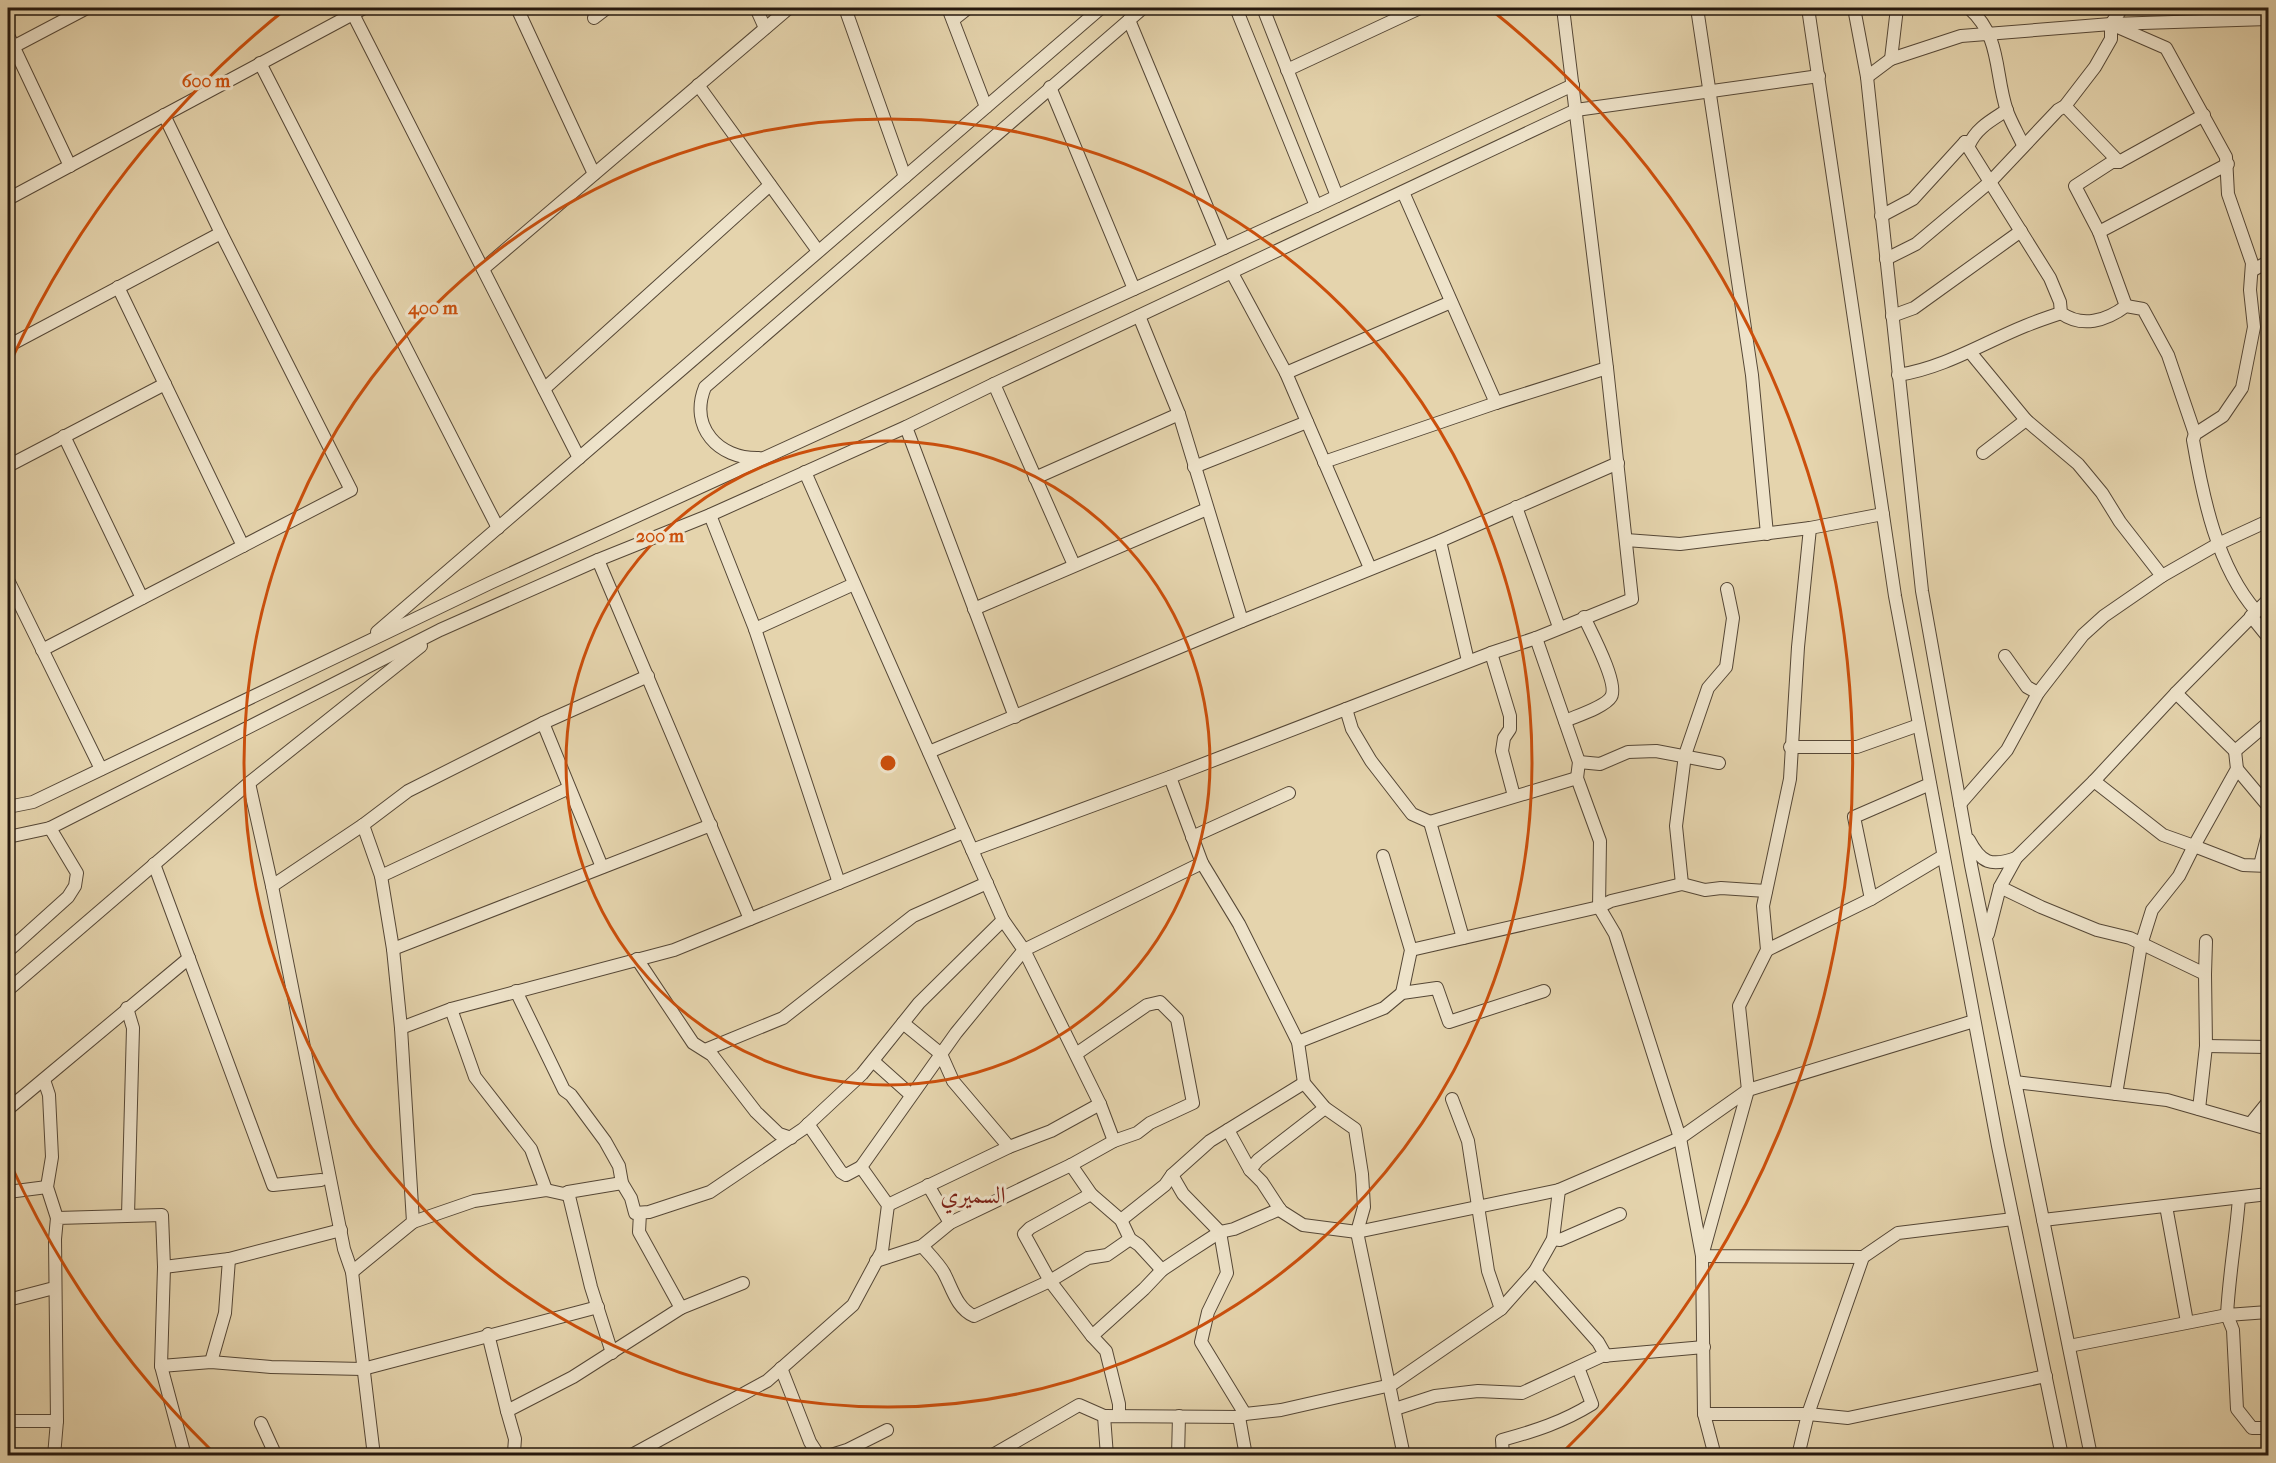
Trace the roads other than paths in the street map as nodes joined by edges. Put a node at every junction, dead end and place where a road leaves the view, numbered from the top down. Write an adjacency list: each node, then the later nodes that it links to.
1 (87, 8): 30 (street)
2 (518, 8): 51 (street)
3 (607, 8): 22 (street)
4 (756, 8): 27 (street)
5 (789, 8): 27 (street)
6 (845, 8): 52 (street)
7 (948, 8): 24 (street)
8 (968, 8): 24 (street)
9 (1101, 8): 41 (street)
10 (1143, 8): 25 (street)
11 (1236, 8): 58 (street)
12 (1263, 8): 33 (street)
13 (1420, 8): 33 (street)
14 (1563, 8): 36 (street)
15 (1697, 8): 39 (street)
16 (1808, 8): 34 (street)
17 (1854, 8): 35 (street)
18 (1897, 8): 31 (street)
19 (1969, 8): 28 (street)
20 (2122, 8): 26 (street)
21 (358, 11): 32 (street); 67 (street)
22 (594, 18)
23 (2268, 19): 26 (street)
24 (953, 20): 41 (street)
25 (1129, 20): 38 (street); 63 (street)
26 (2111, 24): 28 (street); 40 (street); 45 (street)
27 (765, 28): 37 (street)
28 (1990, 33): 31 (street); 43 (street)
29 (8, 35): 30 (street)
30 (13, 47): 50 (street)
31 (1891, 59): 35 (street)
32 (260, 63): 44 (street); 106 (street)
33 (1287, 70): 56 (street)
34 (1819, 76): 39 (street); 103 (street)
35 (1867, 77): 59 (street)
36 (1573, 85): 42 (street); 56 (street)
37 (698, 86): 51 (street); 54 (street)
38 (1050, 87): 71 (street); 94 (street)
39 (1708, 91): 42 (street); 108 (street)
40 (2065, 106): 47 (street); 48 (street)
41 (986, 107): 52 (street)
42 (1576, 110): 55 (street); 79 (street)
43 (2007, 110): 46 (street); 47 (street)
44 (164, 115): 50 (street); 62 (street)
45 (2204, 115): 48 (street); 49 (street)
46 (1965, 142): 53 (street); 59 (street)
47 (2023, 145): 53 (street)
48 (2118, 162): 61 (street)
49 (2228, 164): 61 (street); 68 (street)
50 (70, 166): 57 (street)
51 (594, 174): 67 (street)
52 (905, 177): 64 (street)
53 (1991, 181): 60 (street); 65 (street)
54 (770, 185): 64 (street); 84 (street)
55 (1403, 192): 69 (street); 72 (street)
56 (1337, 196): 58 (street)
57 (8, 200)
58 (1316, 206): 63 (street)
59 (1881, 216): 65 (street)
60 (2021, 231): 74 (street); 76 (street)
61 (2099, 232): 73 (street)
62 (221, 233): 70 (street); 112 (street)
63 (1224, 248): 71 (street)
64 (819, 251): 93 (street)
65 (1886, 259): 76 (street)
66 (2268, 262): 68 (street)
67 (483, 269): 84 (street)
68 (2253, 270): 90 (street)
69 (1232, 273): 75 (street); 80 (street)
70 (118, 287): 77 (street); 82 (street)
71 (1134, 289): 94 (street)
72 (1452, 302): 80 (street); 85 (street)
73 (2126, 306): 74 (street); 90 (street)
74 (2061, 313): 78 (street)
75 (1139, 316): 83 (street); 86 (street)
76 (1892, 316): 81 (street)
77 (8, 346)
78 (1970, 352): 81 (street); 87 (street)
79 (1607, 368): 85 (street); 96 (street)
80 (1286, 374): 88 (street)
81 (1898, 375): 161 (street)
82 (165, 384): 91 (street); 112 (street)
83 (994, 384): 89 (street); 100 (street)
84 (544, 389): 93 (street)
85 (1496, 403): 95 (street)
86 (1179, 414): 98 (street); 100 (street)
87 (2026, 420): 92 (street); 116 (street)
88 (1307, 422): 95 (street); 98 (street)
89 (906, 427): 99 (street); 122 (street)
90 (2195, 434): 111 (street)
91 (64, 436): 97 (street); 120 (street)
92 (1983, 453)
93 (579, 458): 106 (street)
94 (763, 458): 131 (street)
95 (1324, 462): 115 (street)
96 (1618, 464): 101 (street); 109 (street)
97 (8, 466)
98 (1194, 467): 102 (street)
99 (805, 472): 104 (street); 118 (street)
100 (1035, 478): 114 (street)
101 (1516, 507): 110 (street); 126 (street)
102 (1207, 509): 114 (street); 125 (street)
103 (1883, 514): 107 (street); 144 (street)
104 (710, 515): 113 (street); 127 (street)
105 (2268, 521): 111 (street)
106 (498, 528): 131 (street)
107 (1810, 528): 108 (street); 145 (street)
108 (1767, 534): 109 (street)
109 (1626, 540): 124 (street)
110 (1440, 541): 115 (street); 135 (street)
111 (2218, 544): 116 (street); 123 (street)
112 (243, 546): 120 (street)
113 (598, 560): 128 (street); 136 (street)
114 (1074, 566): 122 (street)
115 (1370, 568): 125 (street)
116 (2162, 576): 137 (street)
117 (8, 580): 132 (street)
118 (854, 584): 127 (street); 147 (street)
119 (1727, 589): 148 (street)
120 (142, 598): 132 (street)
121 (2268, 600): 123 (street)
122 (974, 609): 140 (street)
123 (2254, 614): 129 (street); 138 (street)
124 (1584, 617): 126 (street); 141 (street)
125 (1242, 621): 140 (street)
126 (1559, 627): 130 (street)
127 (755, 629): 183 (street)
128 (440, 630): 156 (street); 167 (street)
129 (2268, 637)
130 (1536, 638): 133 (street); 141 (street)
131 (364, 643): 151 (street)
132 (42, 650): 151 (street)
133 (1491, 653): 135 (street); 160 (street)
134 (2005, 656): 137 (street)
135 (1468, 661): 139 (street)
136 (648, 676): 142 (street); 166 (street)
137 (2038, 693): 161 (street)
138 (2176, 693): 146 (street); 155 (street)
139 (1346, 709): 153 (street); 164 (street)
140 (1015, 717): 147 (street)
141 (1565, 721): 149 (street)
142 (543, 723): 158 (street); 165 (street)
143 (2268, 723): 146 (street)
144 (1919, 725): 145 (street); 157 (street)
145 (1791, 747): 188 (street)
146 (2235, 751): 152 (street)
147 (929, 752): 168 (street)
148 (1685, 755): 149 (street); 150 (street); 185 (street)
149 (1579, 762): 154 (street)
150 (1719, 763)
151 (101, 769): 163 (street)
152 (2237, 769): 162 (street); 173 (street)
153 (1170, 777): 172 (street); 174 (street)
154 (1577, 778): 160 (street); 190 (street)
155 (2094, 781): 173 (street); 177 (street)
156 (249, 783): 179 (street); 186 (street)
157 (1930, 784): 176 (street); 189 (street)
158 (569, 788): 181 (street); 182 (street)
159 (1289, 793): 172 (street)
160 (1514, 796): 164 (street)
161 (1960, 804): 169 (street)
162 (2268, 806)
163 (8, 807)
164 (1430, 822): 193 (street)
165 (363, 825): 182 (street); 186 (street)
166 (711, 825): 181 (street); 191 (street)
167 (50, 828): 171 (street); 201 (street)
168 (964, 832): 174 (street); 183 (street)
169 (1966, 834): 177 (street); 194 (street)
170 (2268, 834): 180 (street)
171 (8, 837)
172 (1192, 837): 178 (street)
173 (2194, 846): 180 (street); 196 (street)
174 (972, 850): 184 (street)
175 (1383, 856): 199 (street)
176 (1943, 856): 189 (street); 211 (street)
177 (2016, 858): 187 (street)
178 (1202, 862): 198 (street); 214 (street)
179 (154, 864): 202 (street); 205 (street)
180 (2264, 866)
181 (602, 867): 197 (street)
182 (381, 876): 197 (street)
183 (839, 882): 191 (street)
184 (987, 883): 192 (street); 217 (street)
185 (1682, 884): 188 (street); 190 (street)
186 (272, 886): 269 (street)
187 (2000, 887): 194 (street); 196 (street)
188 (1766, 891): 200 (street)
189 (1871, 899): 200 (street)
190 (1599, 908): 193 (street); 238 (street)
191 (750, 918): 203 (street)
192 (1003, 920): 198 (street); 212 (street)
193 (1463, 938): 199 (street)
194 (1986, 940): 223 (street)
195 (2206, 941): 204 (street)
196 (2141, 945): 204 (street); 225 (street)
197 (393, 949): 213 (street)
198 (1024, 950): 218 (street); 219 (street)
199 (1411, 950): 208 (street)
200 (1767, 950): 224 (street)
201 (8, 951)
202 (189, 958): 209 (street); 245 (street)
203 (637, 959): 206 (street); 217 (street)
204 (2205, 974): 215 (street)
205 (8, 990)
206 (516, 991): 210 (street); 246 (street)
207 (1544, 991): 208 (street)
208 (1402, 993): 214 (street)
209 (127, 1008): 221 (street); 262 (street)
210 (451, 1008): 213 (street); 249 (street)
211 (1974, 1021): 224 (street); 264 (street)
212 (903, 1023): 218 (street); 220 (street)
213 (401, 1028): 267 (street)
214 (1298, 1042): 222 (street)
215 (2206, 1046): 216 (street); 232 (street)
216 (2268, 1047)
217 (705, 1050): 237 (street)
218 (941, 1054): 226 (street); 240 (street)
219 (1076, 1054): 229 (street); 239 (street)
220 (873, 1061): 226 (street); 234 (street)
221 (44, 1080): 231 (street); 248 (street)
222 (1304, 1083): 230 (street); 236 (street)
223 (2015, 1083): 225 (street); 266 (street)
224 (1748, 1090): 238 (street); 275 (street)
225 (2116, 1094): 232 (street)
226 (911, 1095): 242 (street)
227 (1452, 1099): 258 (street)
228 (2268, 1102): 233 (street)
229 (1100, 1104): 239 (street); 240 (street)
230 (1325, 1108): 243 (street); 271 (street)
231 (8, 1109)
232 (2199, 1109): 233 (street)
233 (2251, 1123): 235 (street)
234 (808, 1124): 237 (street); 242 (street)
235 (2268, 1129)
236 (1228, 1130): 243 (street); 244 (street)
237 (791, 1138): 260 (street)
238 (1680, 1138): 250 (street); 275 (street)
239 (1114, 1141): 241 (street)
240 (1009, 1147): 247 (street)
241 (1071, 1165): 253 (street); 268 (street)
242 (861, 1167): 256 (street)
243 (1250, 1170): 259 (street)
244 (1172, 1175): 265 (street); 270 (street)
245 (321, 1180)
246 (622, 1183): 252 (street); 260 (street)
247 (928, 1185): 256 (street); 268 (street)
248 (47, 1187): 251 (street); 263 (street)
249 (546, 1190): 252 (street); 267 (street)
250 (1559, 1190): 258 (street); 273 (street)
251 (8, 1192)
252 (568, 1192): 287 (street)
253 (1091, 1194): 265 (street); 283 (street)
254 (2268, 1194): 255 (street)
255 (2239, 1198): 257 (street); 291 (street)
256 (888, 1205): 278 (street)
257 (2166, 1206): 266 (street); 292 (street)
258 (1479, 1208): 271 (street); 289 (street)
259 (1280, 1209): 270 (street); 271 (street)
260 (640, 1213): 288 (street)
261 (1620, 1214): 273 (street)
262 (128, 1215): 263 (street); 279 (street)
263 (57, 1218): 315 (street)
264 (2013, 1219): 276 (street); 304 (street)
265 (1121, 1220): 272 (street)
266 (2043, 1220): 295 (street)
267 (413, 1222): 282 (street)
268 (950, 1223): 274 (street)
269 (341, 1230): 277 (street); 282 (street)
270 (1220, 1232): 280 (street); 310 (street)
271 (1357, 1232): 305 (street)
272 (1130, 1239): 280 (street); 283 (street)
273 (1553, 1239): 281 (street)
274 (922, 1246): 278 (street); 283 (street)
275 (1702, 1256): 276 (street); 296 (street)
276 (1863, 1257): 309 (street)
277 (229, 1258): 279 (street); 299 (street)
278 (876, 1261): 301 (street)
279 (164, 1267): 300 (street)
280 (1162, 1270): 294 (street)
281 (1535, 1271): 289 (street); 298 (street)
282 (352, 1272): 302 (street)
283 (1050, 1281): 294 (street)
284 (743, 1283): 288 (street)
285 (50, 1288): 286 (street)
286 (8, 1300)
287 (598, 1307): 293 (street); 297 (street)
288 (681, 1308): 297 (street)
289 (1501, 1309): 305 (street)
290 (2268, 1312): 291 (street)
291 (2227, 1315): 292 (street); 317 (street)
292 (2187, 1322): 295 (street)
293 (488, 1334): 302 (street); 307 (street)
294 (1092, 1336): 312 (street)
295 (2069, 1346): 336 (street)
296 (1704, 1347): 298 (street); 308 (street)
297 (612, 1353): 307 (street)
298 (1606, 1356): 306 (street)
299 (211, 1362): 300 (street); 302 (street)
300 (161, 1365): 320 (street)
301 (781, 1368): 324 (street); 325 (street)
302 (363, 1369): 322 (street)
303 (1579, 1371): 332 (street)
304 (2046, 1376): 309 (street); 335 (street)
305 (1391, 1385): 306 (street); 310 (street)
306 (1395, 1409): 331 (street)
307 (507, 1412): 323 (street)
308 (1704, 1414): 309 (street); 333 (street)
309 (1808, 1414): 334 (street)
310 (1242, 1415): 313 (street); 330 (street)
311 (1104, 1416): 312 (street); 327 (street); 328 (street)
312 (1119, 1416): 313 (street)
313 (1179, 1416): 329 (street)
314 (8, 1421): 315 (street)
315 (57, 1421): 319 (street)
316 (261, 1423): 321 (street)
317 (2268, 1428)
318 (887, 1430): 326 (street)
319 (54, 1455)
320 (185, 1455)
321 (276, 1455)
322 (374, 1455)
323 (509, 1455)
324 (630, 1455)
325 (819, 1455)
326 (828, 1455)
327 (991, 1455)
328 (1107, 1455)
329 (1178, 1455)
330 (1246, 1455)
331 (1404, 1455)
332 (1503, 1455)
333 (1715, 1455)
334 (1798, 1455)
335 (2062, 1455)
336 (2091, 1455)

